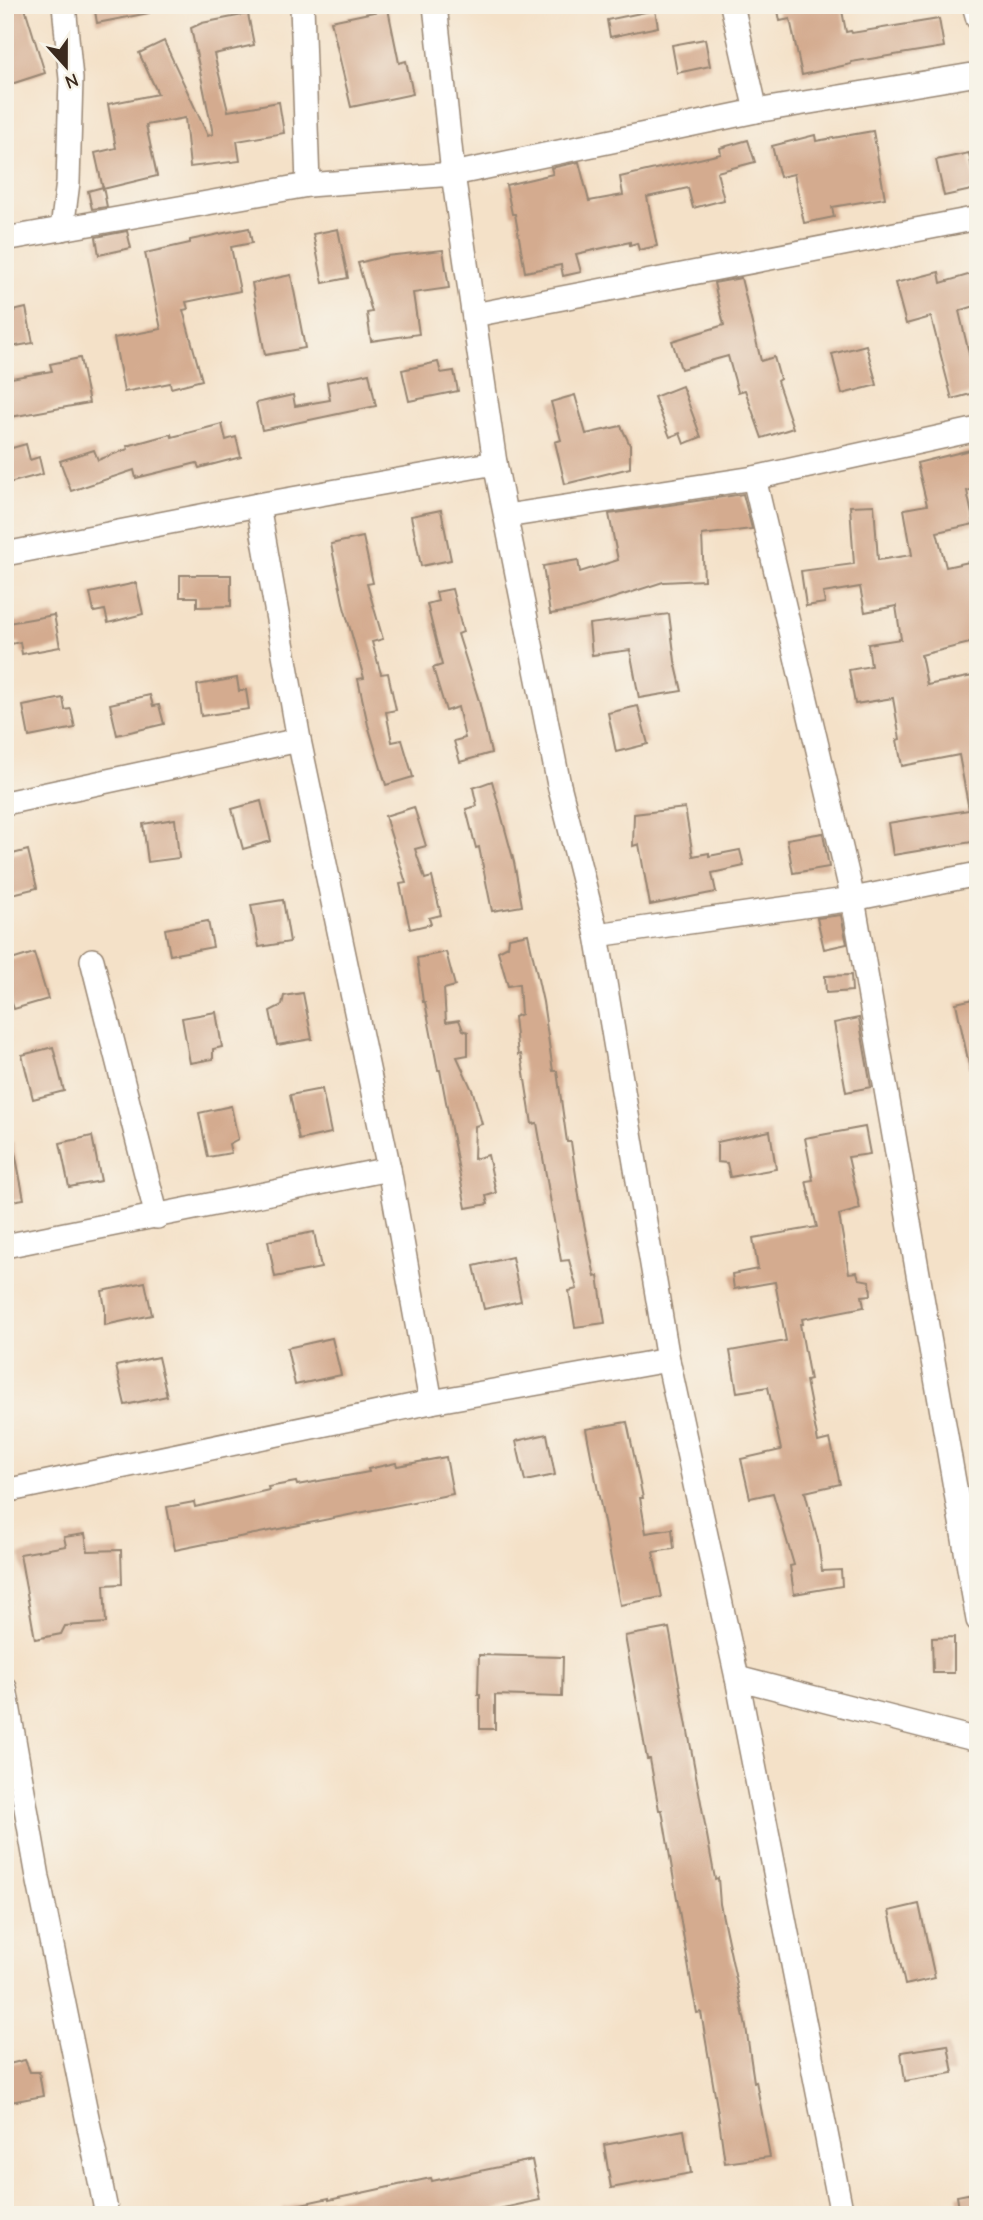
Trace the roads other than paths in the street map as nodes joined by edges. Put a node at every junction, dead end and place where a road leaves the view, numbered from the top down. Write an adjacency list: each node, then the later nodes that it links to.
1 (64, 5): 12 (street)
2 (302, 5): 10 (street)
3 (435, 5): 9 (street)
4 (732, 5): 8 (street)
5 (974, 5): 6 (street)
6 (978, 19)
7 (978, 74): 8 (street)
8 (756, 111): 9 (street)
9 (453, 174): 10 (street); 14 (street)
10 (309, 185): 12 (street)
11 (978, 218): 14 (street)
12 (62, 229): 13 (street)
13 (5, 239)
14 (474, 315): 16 (street)
15 (978, 429): 17 (street)
16 (495, 463): 18 (street); 19 (street)
17 (754, 478): 19 (street); 24 (street)
18 (258, 505): 20 (street); 21 (street)
19 (506, 516): 25 (street)
20 (5, 554)
21 (299, 740): 22 (street); 27 (street)
22 (5, 803)
23 (978, 874): 24 (street)
24 (853, 899): 25 (street); 33 (street)
25 (597, 935): 30 (street)
26 (92, 960): 28 (street)
27 (389, 1169): 28 (street); 31 (street)
28 (157, 1217): 29 (street)
29 (5, 1246)
30 (668, 1360): 31 (street); 34 (street)
31 (431, 1402): 32 (street)
32 (5, 1492)
33 (978, 1620)
34 (737, 1678): 36 (street); 37 (street)
35 (5, 1688): 38 (street)
36 (978, 1740)
37 (835, 2214)
38 (107, 2215)

